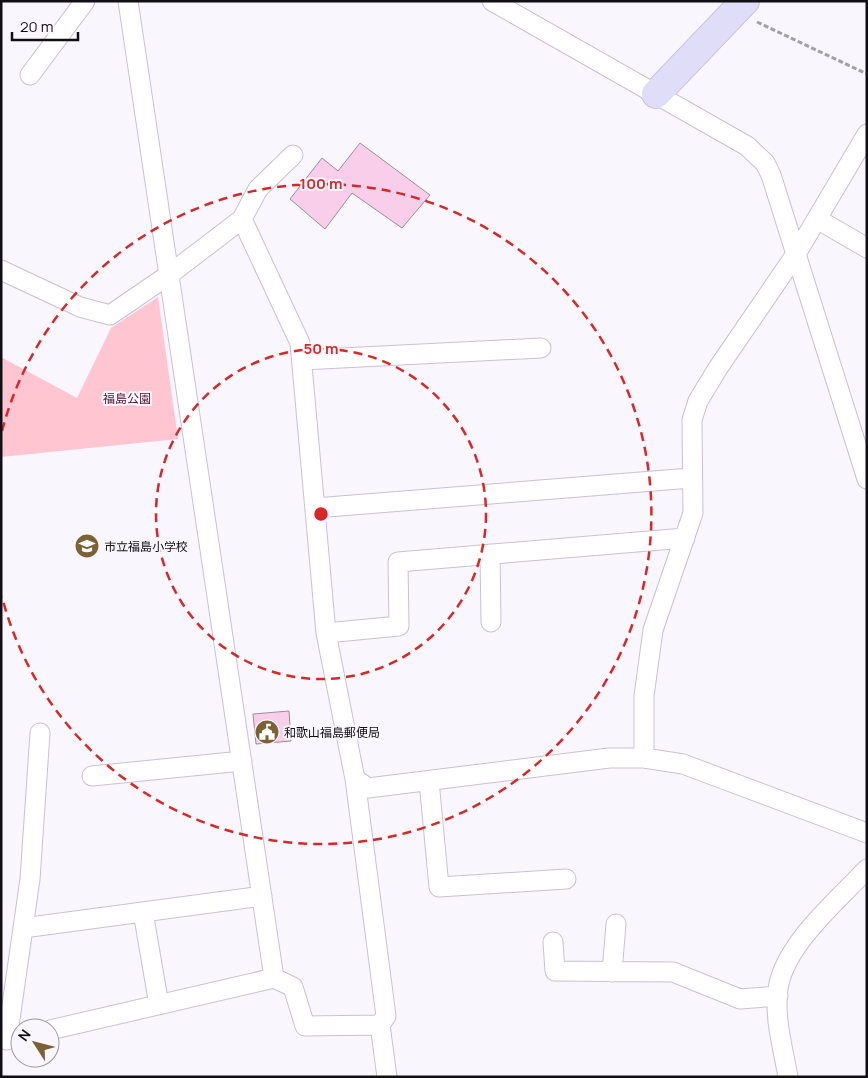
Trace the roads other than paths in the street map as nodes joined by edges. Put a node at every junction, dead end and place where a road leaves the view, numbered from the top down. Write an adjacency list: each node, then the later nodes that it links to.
1 (85, 1): 5 (street)
2 (128, 1): 14 (street)
3 (492, 1): 6 (street)
4 (740, 6): 6 (street)
5 (30, 75)
6 (656, 94): 12 (street)
7 (867, 134): 10 (street)
8 (293, 154): 9 (street)
9 (242, 218): 14 (street); 16 (street)
10 (817, 219): 11 (street); 12 (street)
11 (867, 248)
12 (796, 254): 17 (street); 18 (street)
13 (1, 270): 14 (street)
14 (170, 274): 26 (street)
15 (541, 348): 16 (street)
16 (302, 360): 19 (street)
17 (691, 478): 19 (street); 20 (street)
18 (867, 479)
19 (316, 508): 23 (street)
20 (685, 538): 21 (street); 25 (street)
21 (490, 554): 22 (street); 23 (street)
22 (491, 622)
23 (326, 633): 28 (street)
24 (40, 734): 36 (street)
25 (644, 758): 29 (street); 30 (street)
26 (242, 760): 27 (street); 33 (street)
27 (92, 776)
28 (355, 778): 29 (street); 43 (street)
29 (429, 781): 32 (street)
30 (867, 833)
31 (867, 869): 40 (street)
32 (566, 879)
33 (262, 896): 34 (street); 39 (street)
34 (143, 912): 36 (street); 41 (street)
35 (616, 924): 38 (street)
36 (23, 928): 42 (street)
37 (553, 942): 38 (street)
38 (612, 972): 40 (street)
39 (274, 978): 41 (street); 43 (street)
40 (778, 996): 46 (street)
41 (159, 1005): 44 (street)
42 (12, 1018)
43 (380, 1025): 45 (street)
44 (60, 1028)
45 (388, 1077)
46 (788, 1077)

